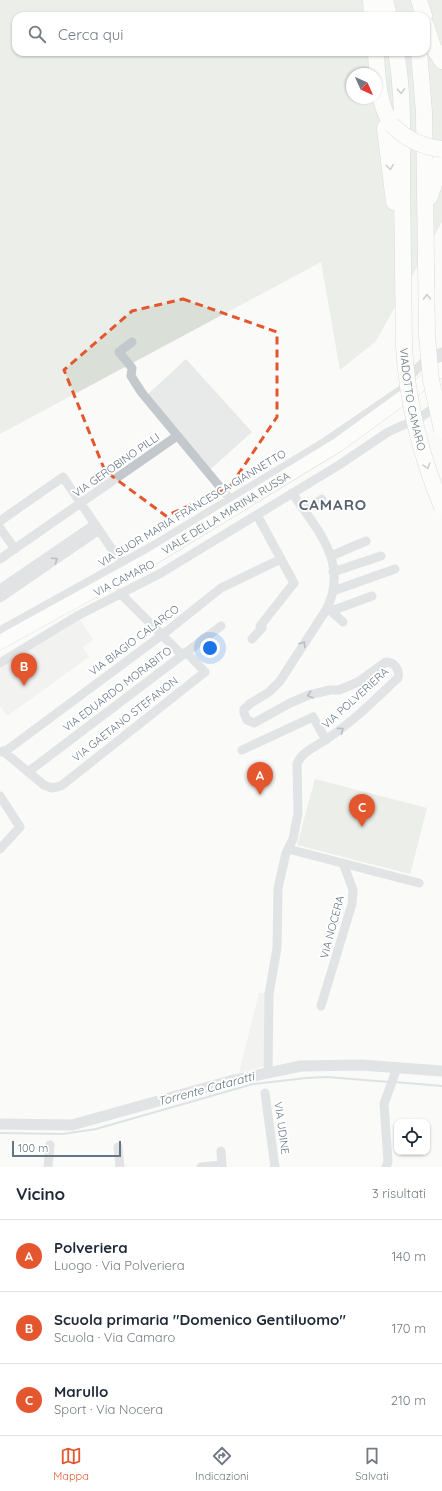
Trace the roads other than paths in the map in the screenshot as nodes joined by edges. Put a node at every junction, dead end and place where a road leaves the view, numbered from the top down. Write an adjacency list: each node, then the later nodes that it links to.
1 (371, 0): 5 (highway)
2 (385, 0): 6 (highway)
3 (410, 0): 7 (highway)
4 (419, 0): 8 (highway)
5 (372, 12)
6 (388, 12)
7 (412, 12)
8 (423, 12)
9 (430, 38): 10 (highway)
10 (441, 51)
11 (376, 56): 14 (highway)
12 (396, 56): 18 (highway, one-way to 18)
13 (419, 56): 17 (highway, VIADOTTO CAMARO)
14 (389, 126): 15 (highway, bridge); 18 (highway, one-way to 18)
15 (442, 149)
16 (442, 156): 17 (highway)
17 (425, 214): 27 (highway, VIADOTTO CAMARO, one-way to 17, bridge)
18 (399, 216): 34 (highway, VIADOTTO CAMARO, one-way to 34, bridge)
19 (132, 342): 28 (street)
20 (442, 352): 24 (street)
21 (442, 360): 24 (street)
22 (442, 369): 60 (main road, VIALE DELLA MARINA RUSSA)
23 (442, 379): 61 (main road, VIALE DELLA MARINA RUSSA)
24 (390, 397): 31 (street, VIA SUOR MARIA FRANCESCA GIANNETTO)
25 (442, 402): 30 (street, VIA CAMARO)
26 (442, 422): 29 (street)
27 (442, 430)
28 (177, 436): 31 (street, VIA GEROBINO PILLI); 33 (street, VIA GEROBINO PILLI)
29 (442, 437)
30 (292, 493): 35 (street, VIA POLVERIERA); 36 (street, VIA CAMARO)
31 (230, 499): 46 (street, VIA SUOR MARIA FRANCESCA GIANNETTO)
32 (322, 499): 35 (street)
33 (80, 503): 37 (street); 38 (street); 41 (street, VIA GEROBINO PILLI)
34 (442, 507)
35 (304, 510): 42 (street, VIA POLVERIERA)
36 (257, 515): 44 (street); 51 (street, VIA CAMARO)
37 (0, 521)
38 (97, 527): 46 (street); 49 (street); 53 (street, one-way to 38)
39 (0, 528): 41 (street)
40 (366, 542): 42 (street)
41 (15, 549): 45 (street, VIA GEROBINO PILLI)
42 (330, 556): 48 (street, VIA POLVERIERA)
43 (381, 556): 48 (street)
44 (281, 559): 58 (street, VIA BIAGIO CALARCO); 59 (street)
45 (0, 560)
46 (122, 564): 57 (street, VIA SUOR MARIA FRANCESCA GIANNETTO)
47 (395, 569): 50 (street)
48 (334, 572): 50 (street, VIA POLVERIERA)
49 (0, 589)
50 (333, 591): 54 (street, VIA POLVERIERA)
51 (120, 593): 58 (street); 63 (street, VIA CAMARO)
52 (372, 596): 54 (street)
53 (0, 598)
54 (328, 610): 55 (street); 64 (street, VIA POLVERIERA, one-way to 54)
55 (343, 622)
56 (221, 626): 62 (street, VIA EDUARDO MORABITO)
57 (0, 631)
58 (162, 635): 62 (street); 66 (street, VIA BIAGIO CALARCO)
59 (252, 639)
60 (0, 642)
61 (0, 652)
62 (184, 654): 67 (street, VIA EDUARDO MORABITO); 67 (street, VIA GAETANO STEFANON)
63 (0, 663)
64 (326, 740): 65 (street); 70 (street, VIA POLVERIERA)
65 (242, 750)
66 (4, 752): 67 (street)
67 (28, 772)
68 (0, 796): 69 (street)
69 (0, 849)
70 (288, 849): 71 (street); 75 (street, VIA POLVERIERA)
71 (343, 863): 72 (street); 73 (street, VIA NOCERA)
72 (418, 883)
73 (321, 1006)
74 (442, 1071): 76 (street)
75 (268, 1072): 76 (street); 78 (street)
76 (395, 1072): 87 (street)
77 (264, 1093): 86 (street, VIA UDINE)
78 (0, 1124)
79 (50, 1145): 83 (street)
80 (118, 1147): 84 (street)
81 (221, 1151): 82 (street)
82 (222, 1166): 85 (street)
83 (48, 1167)
84 (120, 1167)
85 (201, 1167)
86 (276, 1167)
87 (386, 1167)

